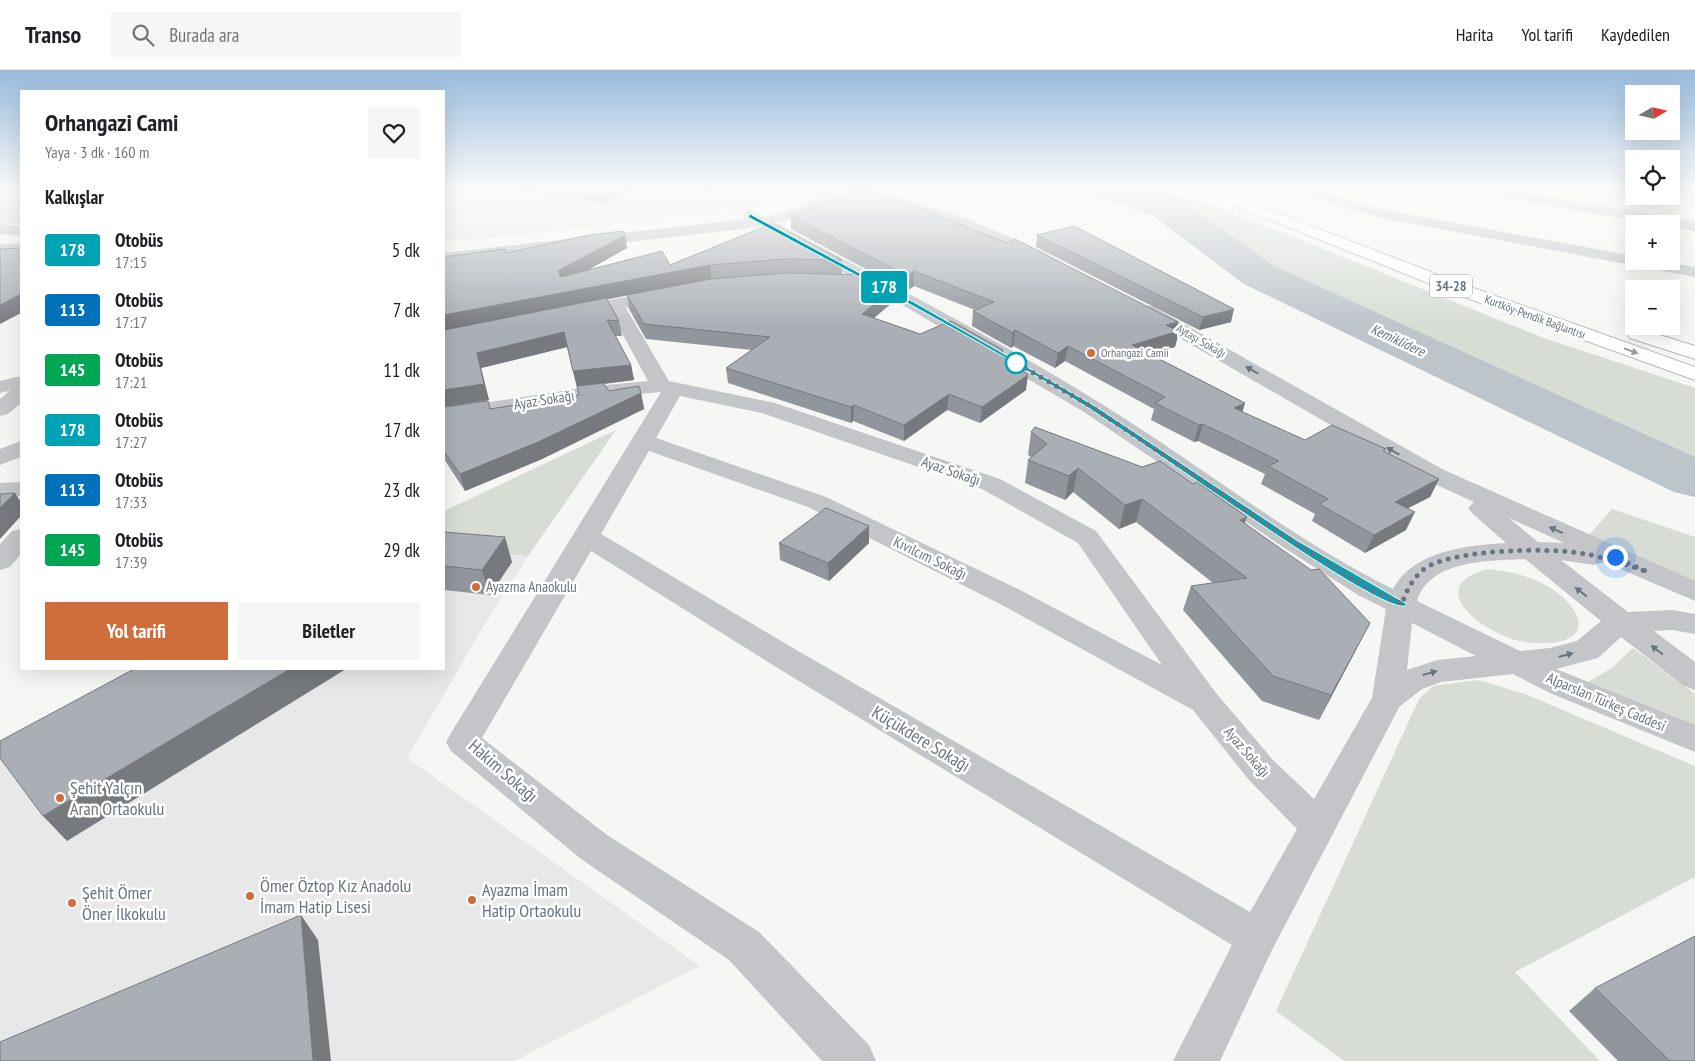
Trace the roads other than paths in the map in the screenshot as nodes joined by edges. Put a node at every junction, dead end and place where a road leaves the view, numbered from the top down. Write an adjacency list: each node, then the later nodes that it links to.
1 (592, 235): 11 (street)
2 (625, 235): 12 (street)
3 (786, 235): 19 (street)
4 (991, 235): 15 (street)
5 (1299, 235): 25 (highway)
6 (1321, 235): 25 (highway, Kurtköy-Pendik Bağlantısı / 34-28)
7 (1373, 235): 14 (highway, 34-28)
8 (1496, 235): 13 (street)
9 (20, 248): 10 (street)
10 (0, 250)
11 (445, 250)
12 (445, 258)
13 (1625, 259)
14 (1441, 264)
15 (1059, 267)
16 (1680, 269): 17 (street)
17 (1695, 272)
18 (836, 281): 19 (street)
19 (874, 282): 48 (street)
20 (683, 291): 22 (street)
21 (1126, 301): 39 (street, Aytaşı Sokağı, one-way to 21)
22 (615, 304): 23 (street); 30 (street)
23 (554, 316)
24 (1620, 328): 26 (highway)
25 (1607, 343): 27 (highway, Kurtköy-Pendik Bağlantısı / 34-28, one-way to 27)
26 (1695, 353)
27 (1695, 374)
28 (20, 382): 29 (street)
29 (0, 387)
30 (668, 387): 33 (street, Ayaz Sokağı); 34 (street, Hakim Sokağı); 54 (street, Ayaz Sokağı)
31 (20, 394): 32 (street)
32 (0, 409)
33 (445, 416)
34 (643, 441): 42 (street, Hakim Sokağı); 54 (street, Kıvılcım Sokağı)
35 (20, 446): 37 (street)
36 (20, 447): 38 (street)
37 (0, 450)
38 (0, 458)
39 (1435, 475): 44 (street); 46 (street, one-way to 39)
40 (20, 489): 41 (street)
41 (0, 490)
42 (586, 536): 57 (street, Küçükdere Sokağı); 58 (street, Hakim Sokağı)
43 (20, 538): 45 (street)
44 (1533, 551): 46 (street); 48 (street); 49 (street, one-way to 44)
45 (0, 561)
46 (1648, 572): 47 (street)
47 (1695, 592)
48 (1402, 604): 51 (street, Alparslan Türkeş Caddesi); 53 (street)
49 (1620, 622): 50 (street); 51 (street, one-way to 49); 52 (street, one-way to 49)
50 (1695, 624)
51 (1518, 663): 53 (street, one-way to 51); 55 (street, Alparslan Türkeş Caddesi)
52 (1695, 678)
53 (1388, 698): 56 (street)
54 (1205, 702): 56 (street, Ayaz Sokağı)
55 (1695, 738)
56 (1317, 825): 57 (street)
57 (1257, 938): 59 (street)
58 (853, 1061)
59 (1196, 1061)

